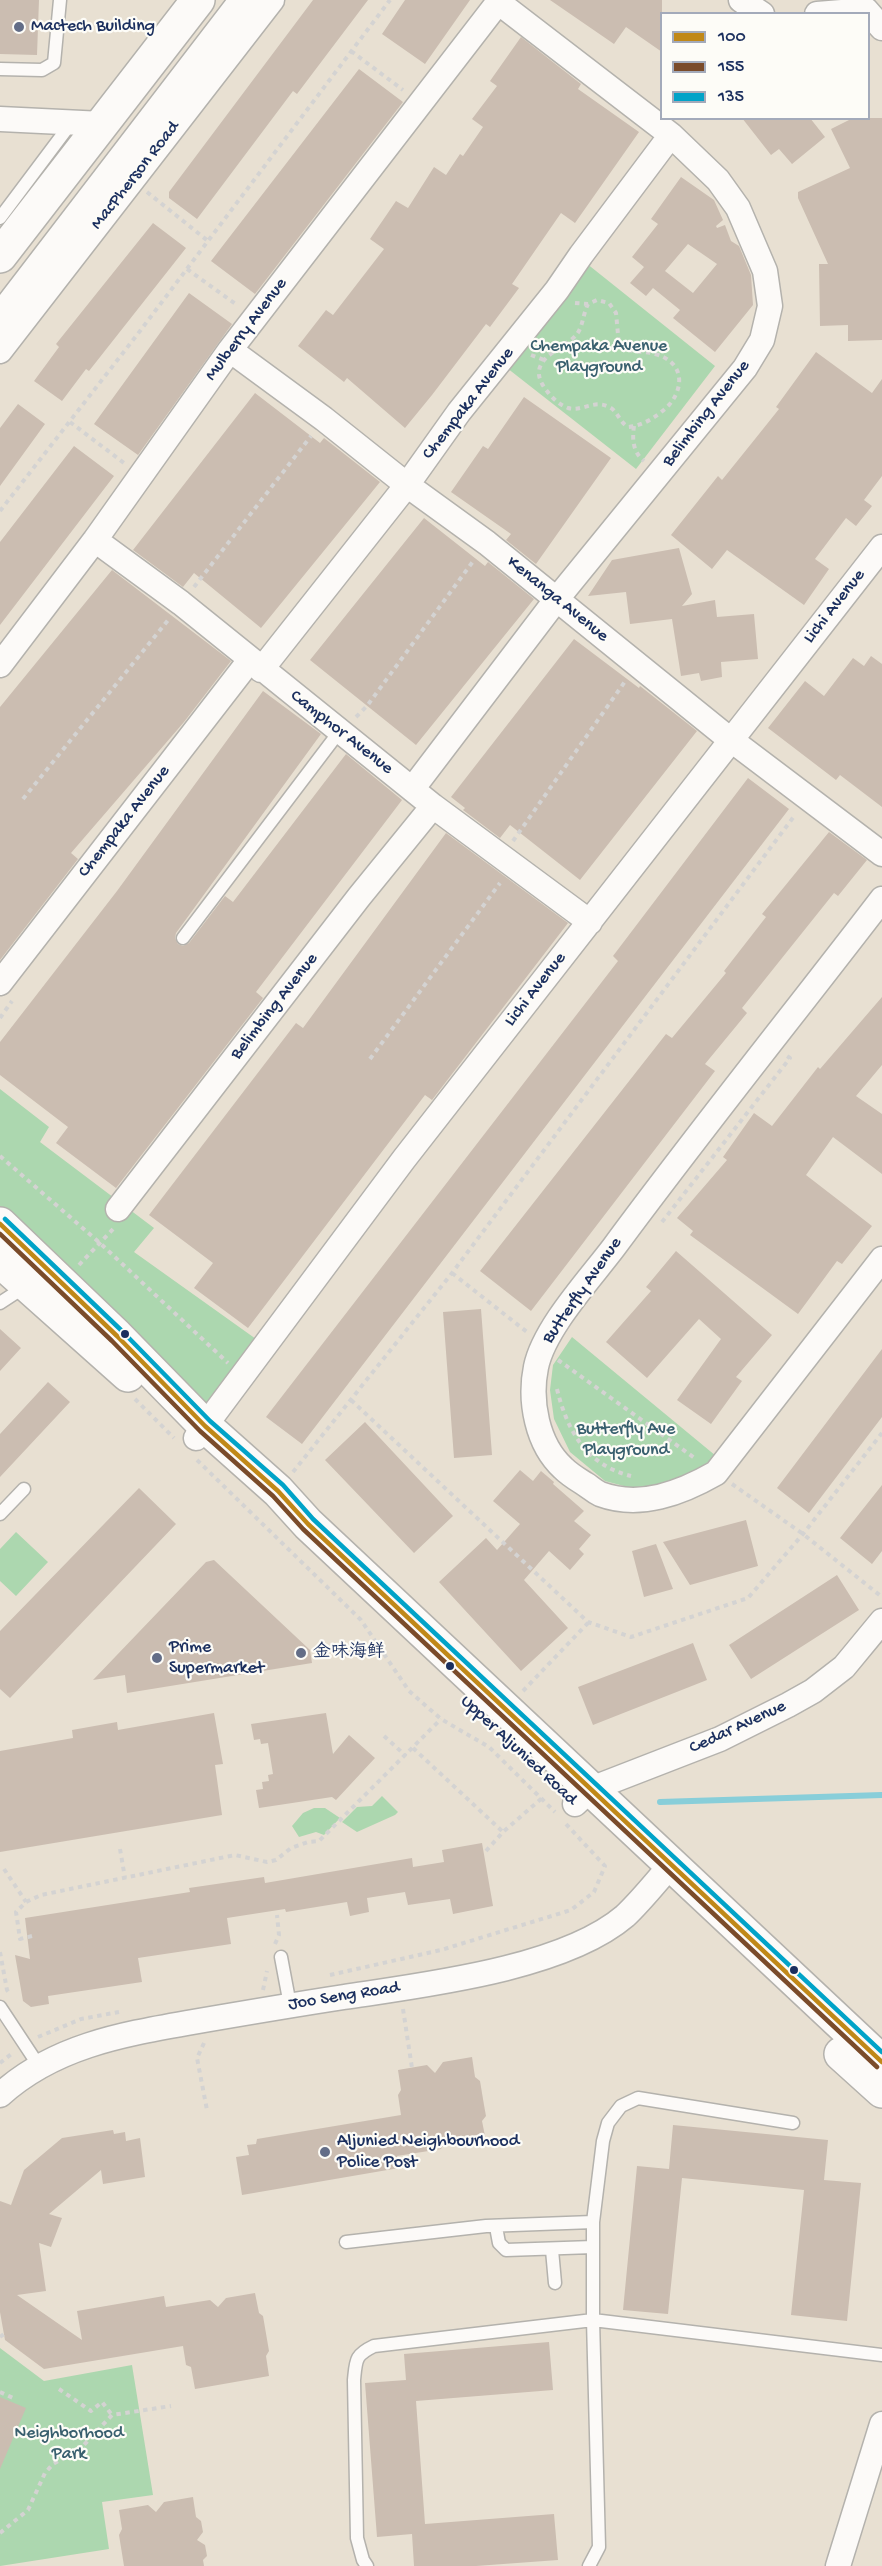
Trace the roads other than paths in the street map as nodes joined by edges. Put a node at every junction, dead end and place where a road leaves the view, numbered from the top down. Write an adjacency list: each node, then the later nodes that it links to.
1 (60, 0): 11 (lane)
2 (198, 0): 13 (main road)
3 (247, 0): 17 (main road, MacPherson Road)
4 (272, 0): 19 (street, MacPherson Road)
5 (741, 0): 8 (street)
6 (499, 1): 14 (street, Belimbing Avenue); 18 (street, Mulberry Avenue)
7 (870, 5): 9 (street); 10 (street)
8 (759, 12)
9 (829, 12)
10 (882, 28)
11 (0, 69)
12 (0, 119): 13 (street)
13 (87, 123): 15 (lane); 16 (main road)
14 (671, 135): 20 (street, Chempaka Avenue); 23 (street, Belimbing Avenue)
15 (0, 219)
16 (0, 256)
17 (0, 322)
18 (230, 350): 20 (street, Kenanga Avenue); 21 (street, Mulberry Avenue)
19 (0, 351)
20 (407, 485): 23 (street, Kenanga Avenue); 25 (street, Chempaka Avenue)
21 (95, 540): 24 (street, Mulberry Avenue); 25 (street, Camphor Avenue)
22 (882, 547): 27 (street, Lichi Avenue)
23 (556, 600): 27 (street, Kenanga Avenue); 28 (street, Belimbing Avenue)
24 (0, 665)
25 (255, 665): 26 (street, Camphor Avenue); 34 (street, Chempaka Avenue)
26 (339, 732): 28 (street, Camphor Avenue); 33 (lane)
27 (731, 741): 30 (street, Kenanga Avenue); 32 (street, Lichi Avenue)
28 (413, 788): 29 (street, Camphor Avenue)
29 (433, 806): 32 (street, Camphor Avenue); 35 (street, Belimbing Avenue)
30 (882, 854)
31 (882, 899): 37 (street, Butterfly Avenue)
32 (590, 922): 40 (street, Lichi Avenue)
33 (183, 938)
34 (0, 983)
35 (118, 1209)
36 (0, 1224): 39 (main road, Upper Aljunied Road)
37 (882, 1259)
38 (0, 1261): 39 (main road, Upper Aljunied Road)
39 (36, 1282): 40 (main road, Upper Aljunied Road)
40 (193, 1440): 44 (main road, Upper Aljunied Road); 44 (main road, Upper Aljunied Road)
41 (24, 1489): 42 (lane)
42 (0, 1514)
43 (882, 1621): 44 (street, Cedar Avenue)
44 (583, 1797): 45 (main road, Upper Aljunied Road)
45 (664, 1873): 47 (street, Joo Seng Road); 49 (main road, Upper Aljunied Road); 51 (main road, Upper Aljunied Road)
46 (281, 1957): 47 (lane)
47 (288, 1995): 50 (street, Joo Seng Road)
48 (0, 2007): 50 (lane)
49 (882, 2062)
50 (39, 2066): 52 (street, Joo Seng Road)
51 (882, 2091)
52 (0, 2095)
53 (793, 2122): 54 (lane)
54 (593, 2222): 55 (lane); 57 (lane)
55 (496, 2227): 56 (lane); 58 (lane)
56 (346, 2242)
57 (593, 2247): 58 (lane); 60 (lane)
58 (552, 2250): 59 (lane)
59 (555, 2283)
60 (593, 2320): 61 (lane); 63 (lane); 64 (lane)
61 (882, 2355)
62 (882, 2424): 65 (street)
63 (367, 2566)
64 (589, 2566)
65 (838, 2566)

